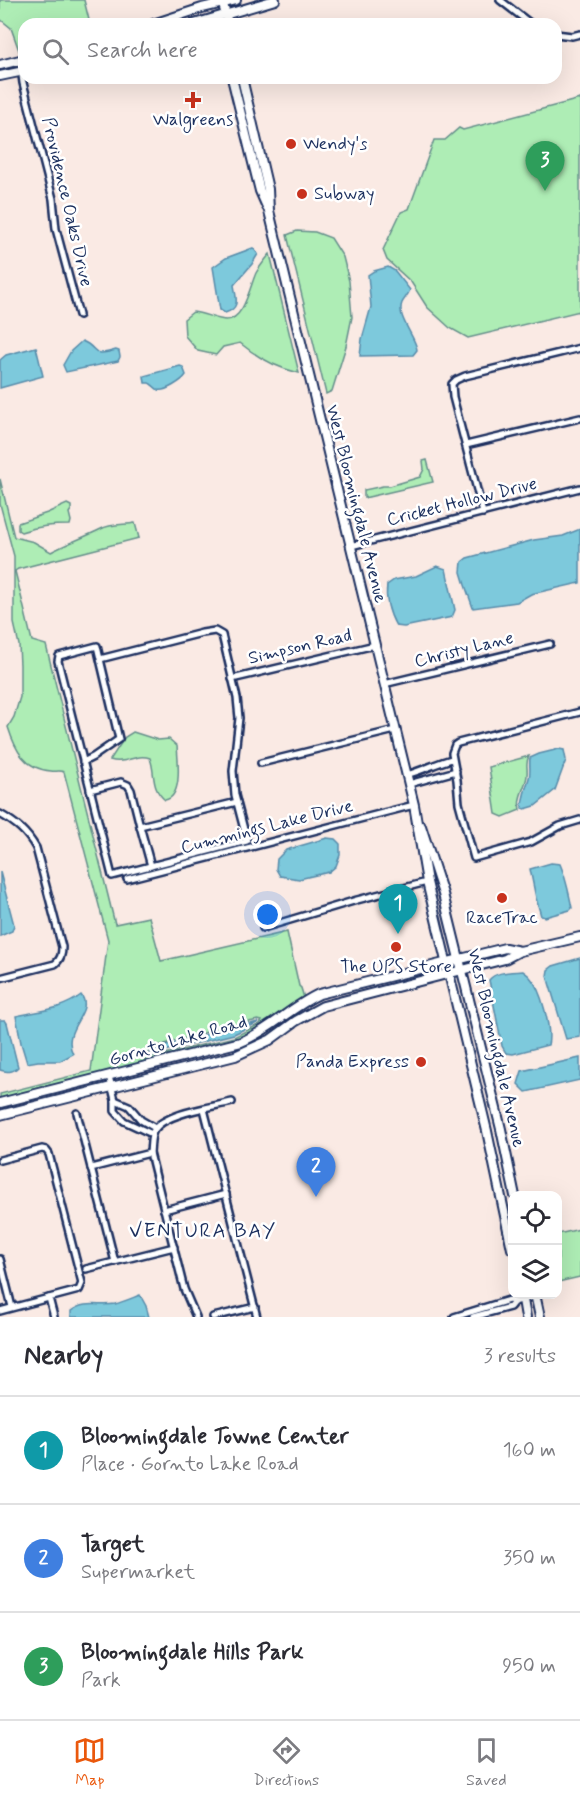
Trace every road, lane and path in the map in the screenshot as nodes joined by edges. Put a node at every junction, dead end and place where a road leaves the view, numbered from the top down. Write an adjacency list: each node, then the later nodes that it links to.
1 (236, 0): 4 (main road)
2 (275, 0): 6 (main road)
3 (500, 0): 11 (street)
4 (223, 2): 5 (main road); 6 (main road)
5 (213, 3): 7 (main road); 8 (main road)
6 (226, 15): 9 (main road); 10 (main road)
7 (170, 18)
8 (217, 18)
9 (222, 18)
10 (227, 18)
11 (523, 18)
12 (580, 34): 13 (street)
13 (562, 35)
14 (18, 60): 15 (main road)
15 (0, 65)
16 (18, 72): 17 (main road)
17 (0, 76)
18 (23, 84): 22 (street, Providence Oaks Drive)
19 (233, 84): 21 (main road, West Bloomingdale Avenue)
20 (243, 84): 21 (main road, West Bloomingdale Avenue)
21 (269, 211): 28 (main road, West Bloomingdale Avenue)
22 (79, 315)
23 (580, 348): 25 (street)
24 (580, 418): 25 (street)
25 (466, 445): 27 (street)
26 (580, 488): 27 (street, Cricket Hollow Drive)
27 (483, 513): 28 (street, Cricket Hollow Drive)
28 (351, 546): 30 (main road, West Bloomingdale Avenue)
29 (550, 644): 33 (street, Christy Lane)
30 (375, 645): 32 (street, Simpson Road); 33 (main road, West Bloomingdale Avenue)
31 (100, 659): 32 (street); 37 (street); 37 (street)
32 (232, 679): 43 (street)
33 (384, 684): 35 (main road, West Bloomingdale Avenue)
34 (580, 712): 36 (street)
35 (395, 730): 38 (street); 40 (main road, West Bloomingdale Avenue)
36 (452, 759): 39 (street); 40 (street)
37 (83, 762): 42 (street)
38 (261, 763)
39 (456, 771): 41 (street); 46 (street)
40 (406, 775): 41 (main road, West Bloomingdale Avenue)
41 (409, 784): 44 (main road, West Bloomingdale Avenue)
42 (90, 790): 47 (street); 48 (street)
43 (237, 802): 47 (street); 48 (street)
44 (414, 805): 49 (street, Cummings Lake Drive); 50 (main road, West Bloomingdale Avenue); 54 (main road, West Bloomingdale Avenue)
45 (0, 814): 58 (street)
46 (580, 820)
47 (140, 826): 48 (street)
48 (150, 866)
49 (127, 879)
50 (427, 882): 51 (street); 55 (main road, West Bloomingdale Avenue)
51 (263, 928)
52 (580, 936): 53 (main road)
53 (520, 951): 54 (main road, Gornto Lake Road); 56 (main road, Gornto Lake Road)
54 (460, 959): 55 (main road, Gornto Lake Road); 56 (main road, West Bloomingdale Avenue)
55 (445, 962): 57 (main road, West Bloomingdale Avenue); 59 (main road, Gornto Lake Road)
56 (463, 971): 57 (main road, Gornto Lake Road); 70 (main road, West Bloomingdale Avenue)
57 (448, 974): 60 (main road, Gornto Lake Road); 71 (main road, West Bloomingdale Avenue)
58 (0, 978)
59 (319, 994): 60 (main road); 61 (main road, Gornto Lake Road)
60 (323, 1006): 62 (main road, Gornto Lake Road)
61 (109, 1076): 62 (street); 65 (main road, Gornto Lake Road)
62 (112, 1087): 63 (street); 68 (main road, Gornto Lake Road)
63 (115, 1100): 69 (street); 72 (street)
64 (232, 1102): 66 (street)
65 (0, 1103)
66 (204, 1109): 69 (street); 77 (street)
67 (77, 1113): 75 (street)
68 (0, 1115)
69 (155, 1128): 72 (street)
70 (501, 1129): 71 (main road); 76 (main road, West Bloomingdale Avenue)
71 (487, 1131): 79 (main road, West Bloomingdale Avenue)
72 (152, 1134): 73 (street)
73 (150, 1153): 75 (street); 78 (street)
74 (0, 1160): 84 (street)
75 (91, 1168): 82 (street)
76 (514, 1191)
77 (226, 1194): 78 (street); 89 (street)
78 (164, 1210): 80 (street)
79 (512, 1245)
80 (174, 1247): 82 (street); 93 (street)
81 (0, 1259): 90 (street)
82 (116, 1262): 83 (street)
83 (86, 1269)
84 (49, 1298): 90 (street); 92 (street)
85 (518, 1299): 88 (street)
86 (522, 1299): 98 (main road)
87 (537, 1299): 99 (main road)
88 (513, 1302): 96 (street); 97 (street)
89 (255, 1306): 94 (street); 95 (street)
90 (12, 1308): 91 (street)
91 (0, 1311)
92 (54, 1317)
93 (196, 1317)
94 (213, 1317)
95 (257, 1317)
96 (454, 1317)
97 (473, 1317)
98 (526, 1317)
99 (540, 1317)

